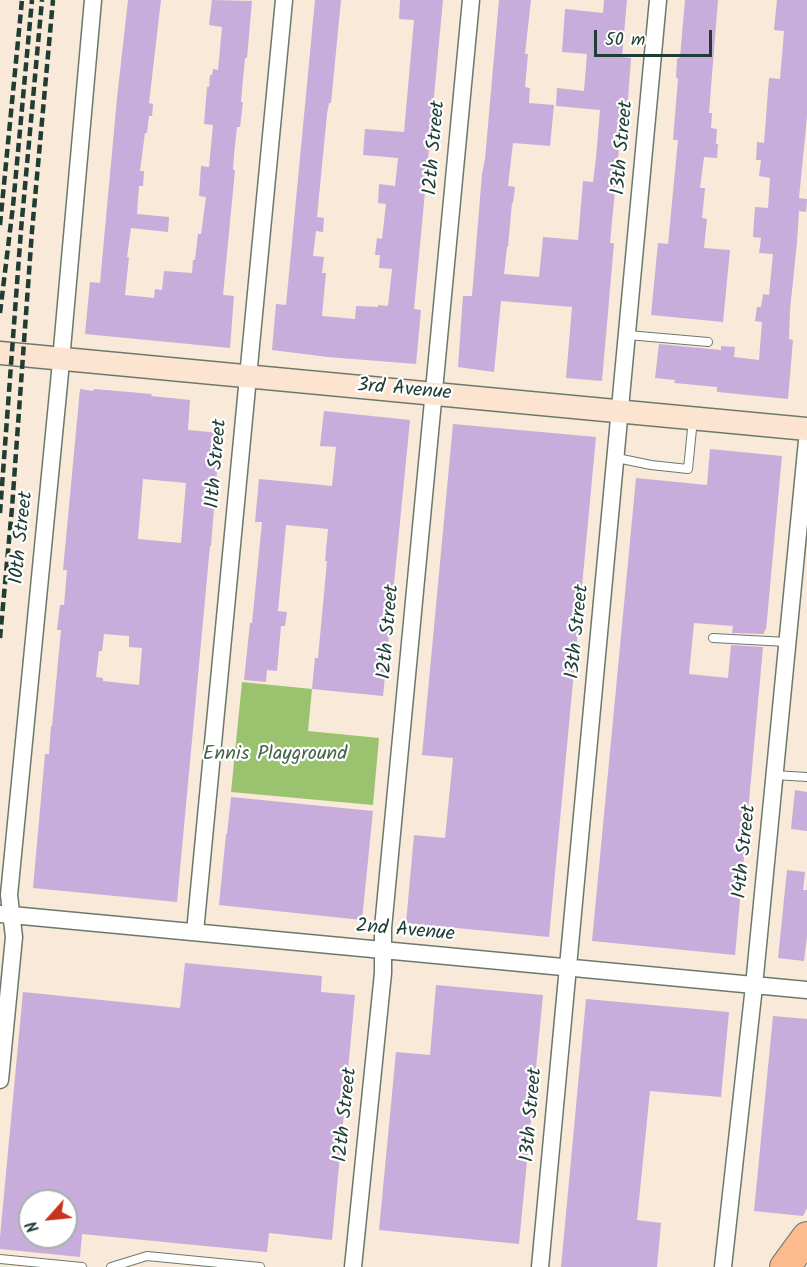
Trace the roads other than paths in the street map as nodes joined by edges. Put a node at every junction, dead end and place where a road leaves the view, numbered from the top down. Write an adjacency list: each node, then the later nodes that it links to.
1 (93, 0): 8 (street, 10th Street)
2 (284, 0): 9 (street, 11th Street)
3 (471, 0): 10 (street, 12th Street)
4 (658, 0): 5 (street, 13th Street)
5 (628, 335): 6 (lane); 11 (street, 13th Street)
6 (708, 342)
7 (0, 353): 8 (main road, 3rd Avenue)
8 (61, 359): 9 (main road, 3rd Avenue); 20 (street, 10th Street)
9 (248, 376): 10 (main road, 3rd Avenue); 21 (street, 11th Street)
10 (434, 394): 11 (main road, 3rd Avenue); 22 (street, 12th Street)
11 (621, 412): 12 (main road, 3rd Avenue); 15 (street, 13th Street)
12 (693, 419): 13 (main road, 3rd Avenue); 15 (lane)
13 (807, 429)
14 (807, 441): 17 (street, 14th Street)
15 (617, 458): 23 (street, 13th Street)
16 (714, 638): 17 (lane)
17 (788, 642): 18 (street, 14th Street)
18 (774, 775): 19 (lane); 24 (street, 14th Street)
19 (807, 777)
20 (6, 914): 21 (street, 2nd Avenue); 26 (street, 10th Street)
21 (195, 932): 22 (street, 2nd Avenue)
22 (383, 951): 23 (street, 2nd Avenue); 34 (street, 12th Street)
23 (567, 968): 24 (street, 2nd Avenue); 35 (street, 13th Street)
24 (754, 986): 25 (street, 2nd Avenue); 36 (street, 14th Street)
25 (807, 990)
26 (0, 1080)
27 (807, 1229): 37 (main road)
28 (807, 1237): 38 (highway)
29 (0, 1259): 31 (lane)
30 (807, 1262): 39 (highway)
31 (82, 1267)
32 (111, 1267): 33 (lane)
33 (260, 1267)
34 (353, 1267)
35 (540, 1267)
36 (723, 1267)
37 (779, 1267)
38 (785, 1267)
39 (803, 1267)

